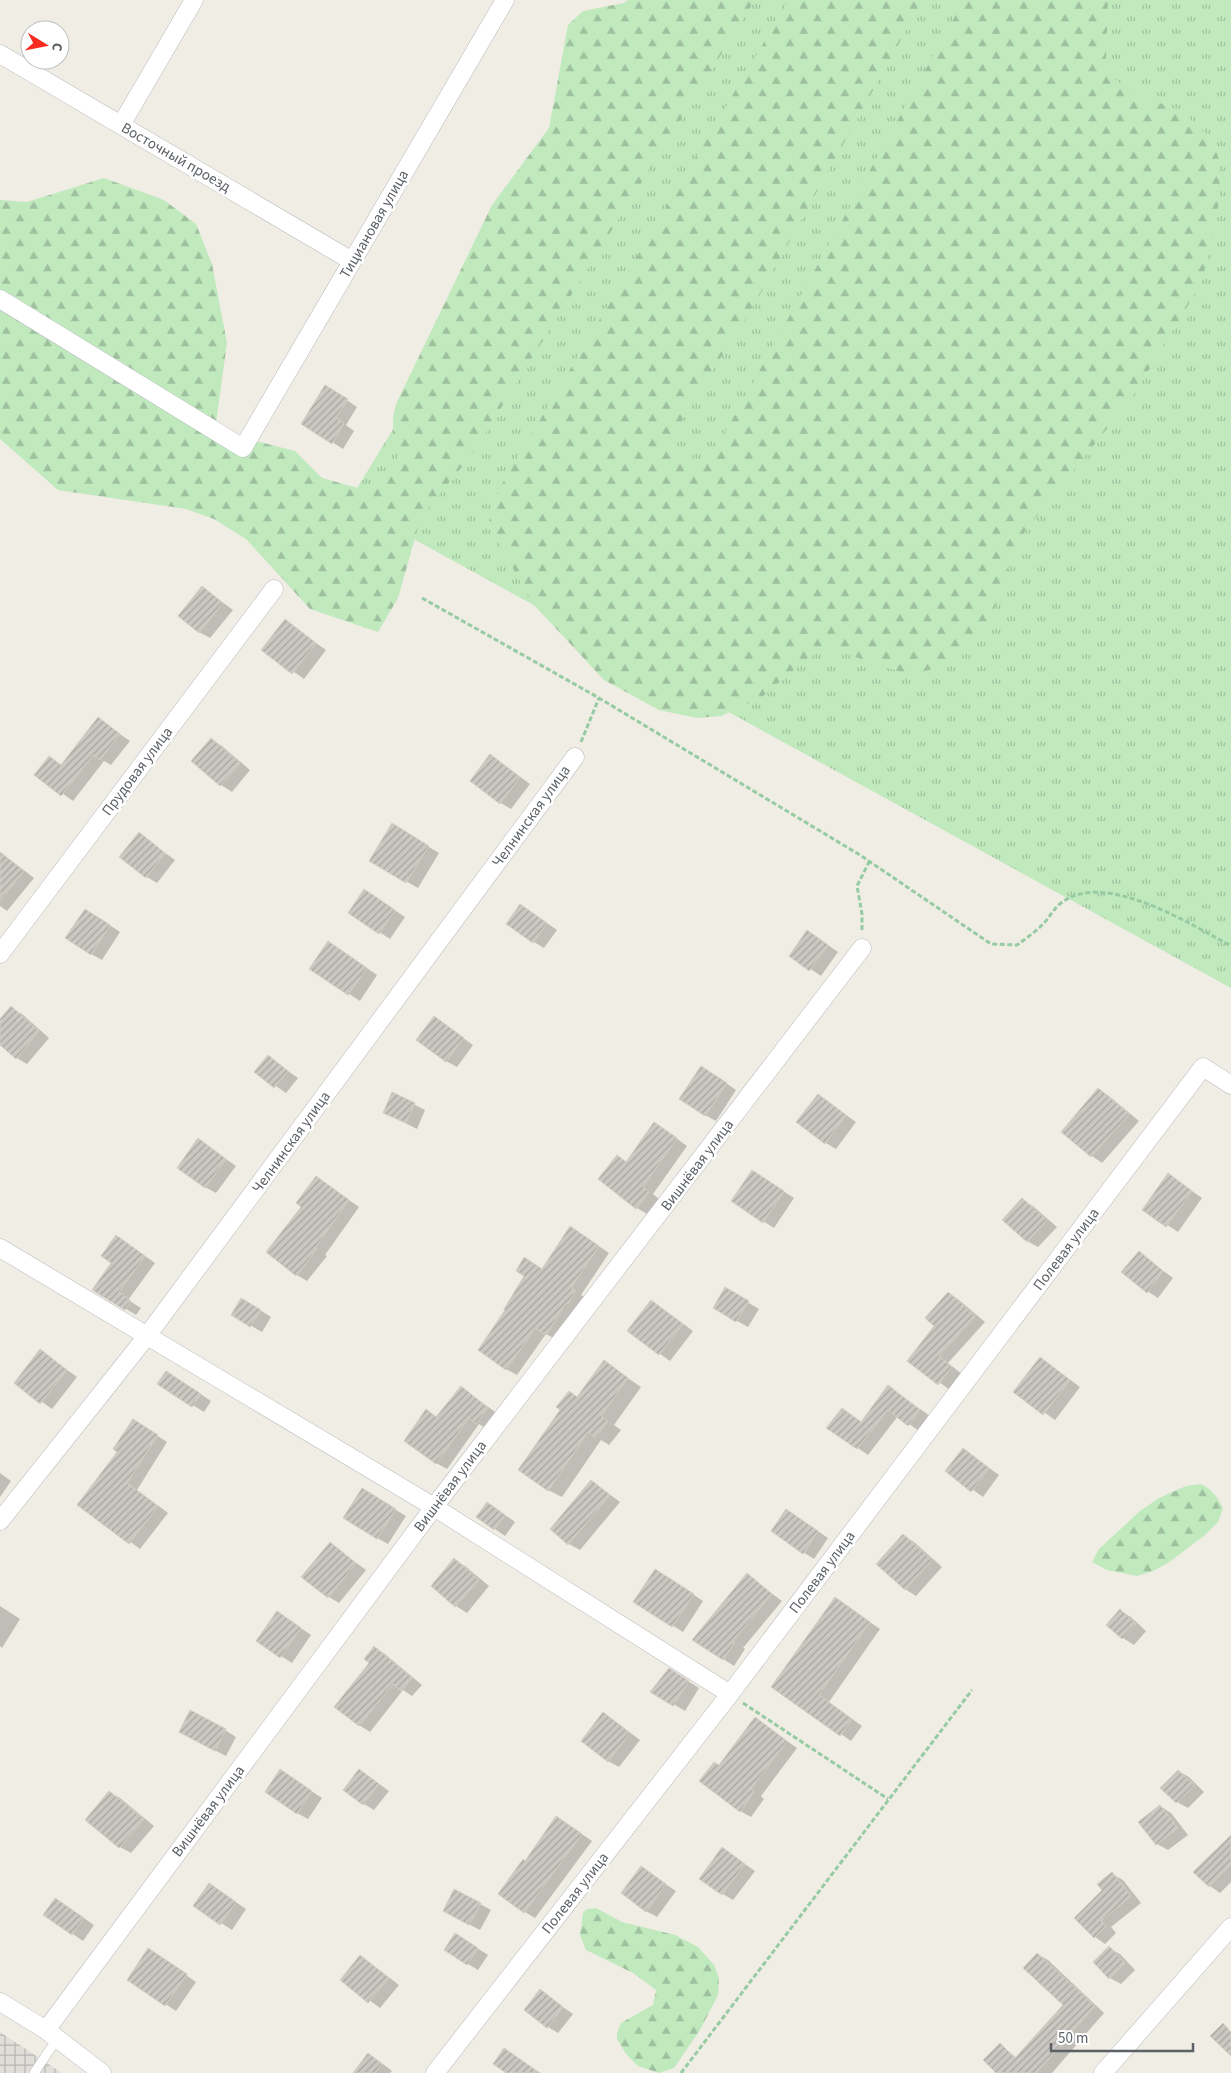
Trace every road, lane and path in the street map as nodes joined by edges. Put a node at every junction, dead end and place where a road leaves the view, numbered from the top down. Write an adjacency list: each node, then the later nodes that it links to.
1 (194, 0): 4 (street)
2 (505, 0): 5 (street, Тициановая улица)
3 (0, 54): 4 (street, Восточный проезд)
4 (121, 125): 5 (street, Восточный проезд)
5 (352, 261): 6 (street, Тициановая улица)
6 (0, 299)
7 (274, 589): 14 (street, Прудовая улица)
8 (422, 598): 9 (path)
9 (599, 698): 10 (path); 11 (path)
10 (575, 757): 17 (street, Челнинская улица)
11 (869, 862): 12 (path); 13 (path)
12 (1231, 946)
13 (862, 948): 18 (street, Вишнёвая улица)
14 (0, 954)
15 (1231, 1085): 21 (street, Полевая улица)
16 (0, 1248): 17 (street)
17 (147, 1336): 18 (street); 19 (street, Челнинская улица)
18 (434, 1507): 21 (street); 25 (street, Вишнёвая улица)
19 (0, 1521)
20 (972, 1690): 22 (path)
21 (730, 1694): 22 (path); 28 (street, Полевая улица)
22 (888, 1800): 29 (path)
23 (1231, 1927): 30 (street)
24 (0, 2002): 25 (street)
25 (52, 2035): 26 (lane); 27 (street)
26 (34, 2073)
27 (102, 2073)
28 (435, 2073)
29 (681, 2073)
30 (1103, 2073)

